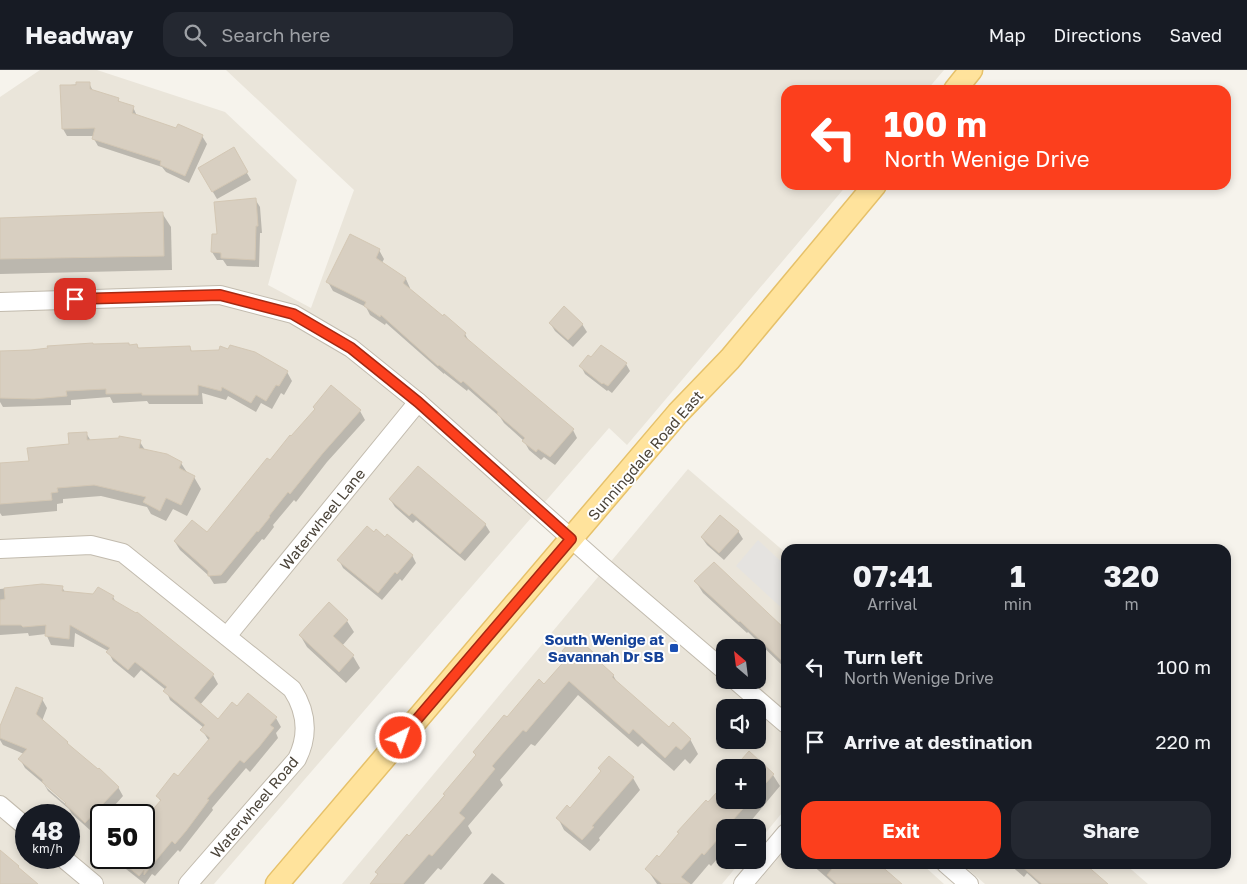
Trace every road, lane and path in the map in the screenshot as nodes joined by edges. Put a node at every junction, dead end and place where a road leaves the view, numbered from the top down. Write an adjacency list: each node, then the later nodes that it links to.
1 (971, 70): 2 (main road)
2 (959, 85)
3 (871, 190): 6 (main road, Sunningdale Road East)
4 (0, 302): 5 (street)
5 (418, 402): 6 (street); 8 (street, Waterwheel Lane)
6 (571, 539): 9 (street); 19 (main road, Sunningdale Road East)
7 (0, 549): 8 (street, Waterwheel Road)
8 (227, 636): 18 (street, Waterwheel Road)
9 (716, 664)
10 (745, 689): 11 (street)
11 (781, 720)
12 (0, 805): 13 (street)
13 (15, 818)
14 (781, 839): 20 (street)
15 (76, 869): 17 (street)
16 (952, 869): 21 (street)
17 (94, 884)
18 (188, 884)
19 (277, 884)
20 (743, 884)
21 (969, 884)

